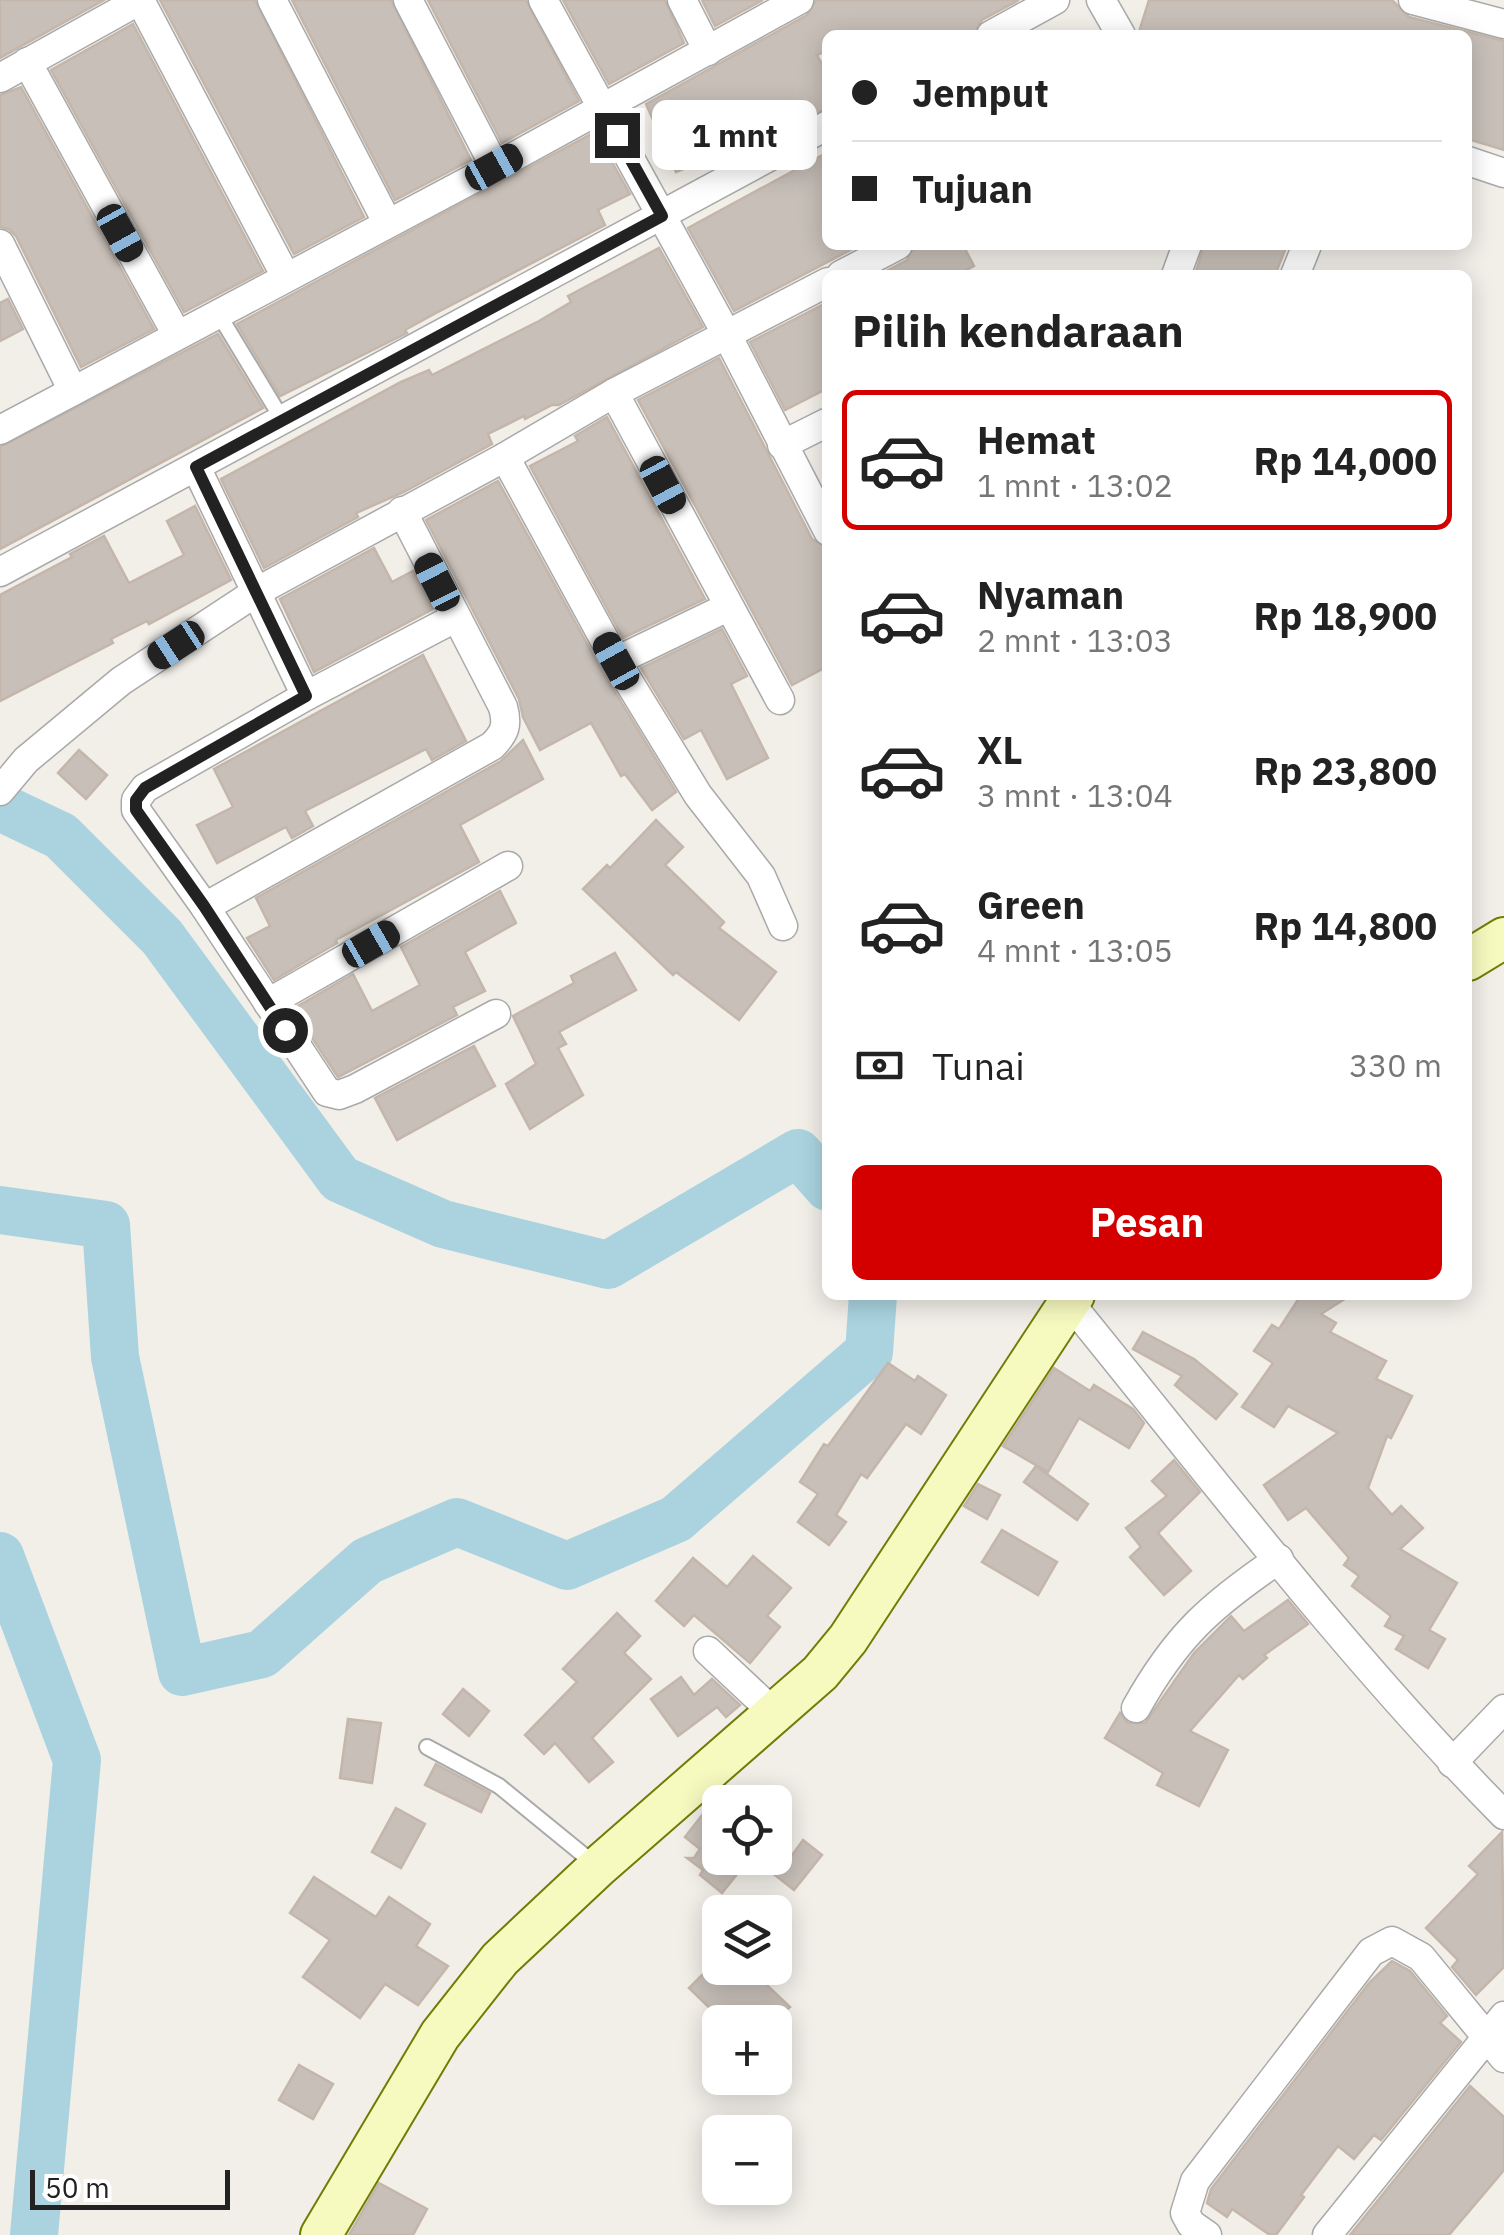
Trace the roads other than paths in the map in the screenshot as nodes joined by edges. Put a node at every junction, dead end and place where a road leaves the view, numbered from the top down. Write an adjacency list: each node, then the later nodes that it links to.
1 (140, 0): 14 (street); 26 (street)
2 (272, 0): 22 (street)
3 (408, 0): 19 (street)
4 (543, 0): 16 (street)
5 (682, 0): 13 (street)
6 (799, 0): 13 (street)
7 (1055, 0): 11 (street)
8 (1101, 0): 12 (street)
9 (1413, 0): 10 (street)
10 (1504, 24)
11 (1000, 30)
12 (1118, 30)
13 (708, 52): 16 (street)
14 (27, 62): 15 (street); 29 (street)
15 (0, 78)
16 (602, 108): 19 (street); 21 (street)
17 (822, 128): 21 (street)
18 (1472, 162): 20 (street)
19 (494, 167): 22 (street)
20 (1504, 174)
21 (662, 216): 30 (street); 33 (street)
22 (387, 222): 26 (street)
23 (0, 244): 31 (street)
24 (888, 250): 25 (street)
25 (850, 270)
26 (286, 277): 28 (street)
27 (822, 285): 30 (street)
28 (218, 313): 29 (street); 33 (lane)
29 (176, 335): 31 (street)
30 (728, 335): 32 (street); 36 (street)
31 (73, 391): 35 (street)
32 (614, 393): 37 (street); 43 (street)
33 (282, 419): 38 (street)
34 (822, 425): 36 (street)
35 (0, 430)
36 (782, 445): 40 (street)
37 (506, 457): 39 (street); 45 (street)
38 (196, 467): 41 (street); 42 (street)
39 (402, 511): 42 (street); 44 (street)
40 (822, 521)
41 (0, 572)
42 (258, 591): 46 (street); 48 (street)
43 (728, 607): 45 (street); 47 (street)
44 (455, 618): 46 (street); 50 (street)
45 (616, 661): 51 (street)
46 (306, 696): 50 (street)
47 (780, 700)
48 (0, 791)
49 (508, 866): 54 (street)
50 (204, 906): 54 (street)
51 (783, 926)
52 (1504, 938): 53 (street)
53 (1472, 958)
54 (268, 1003): 55 (street)
55 (496, 1014)
56 (1071, 1300): 62 (street)
57 (1074, 1300): 58 (street)
58 (1278, 1559): 60 (street); 64 (street)
59 (708, 1651): 62 (street)
60 (1136, 1708)
61 (1504, 1709): 64 (street)
62 (774, 1713): 66 (street)
63 (426, 1746): 66 (lane)
64 (1452, 1763): 65 (street)
65 (1504, 1815)
66 (598, 1867): 69 (street)
67 (1504, 2016): 68 (street)
68 (1495, 2048): 70 (street); 71 (street)
69 (320, 2235)
70 (1207, 2235)
71 (1328, 2235)

